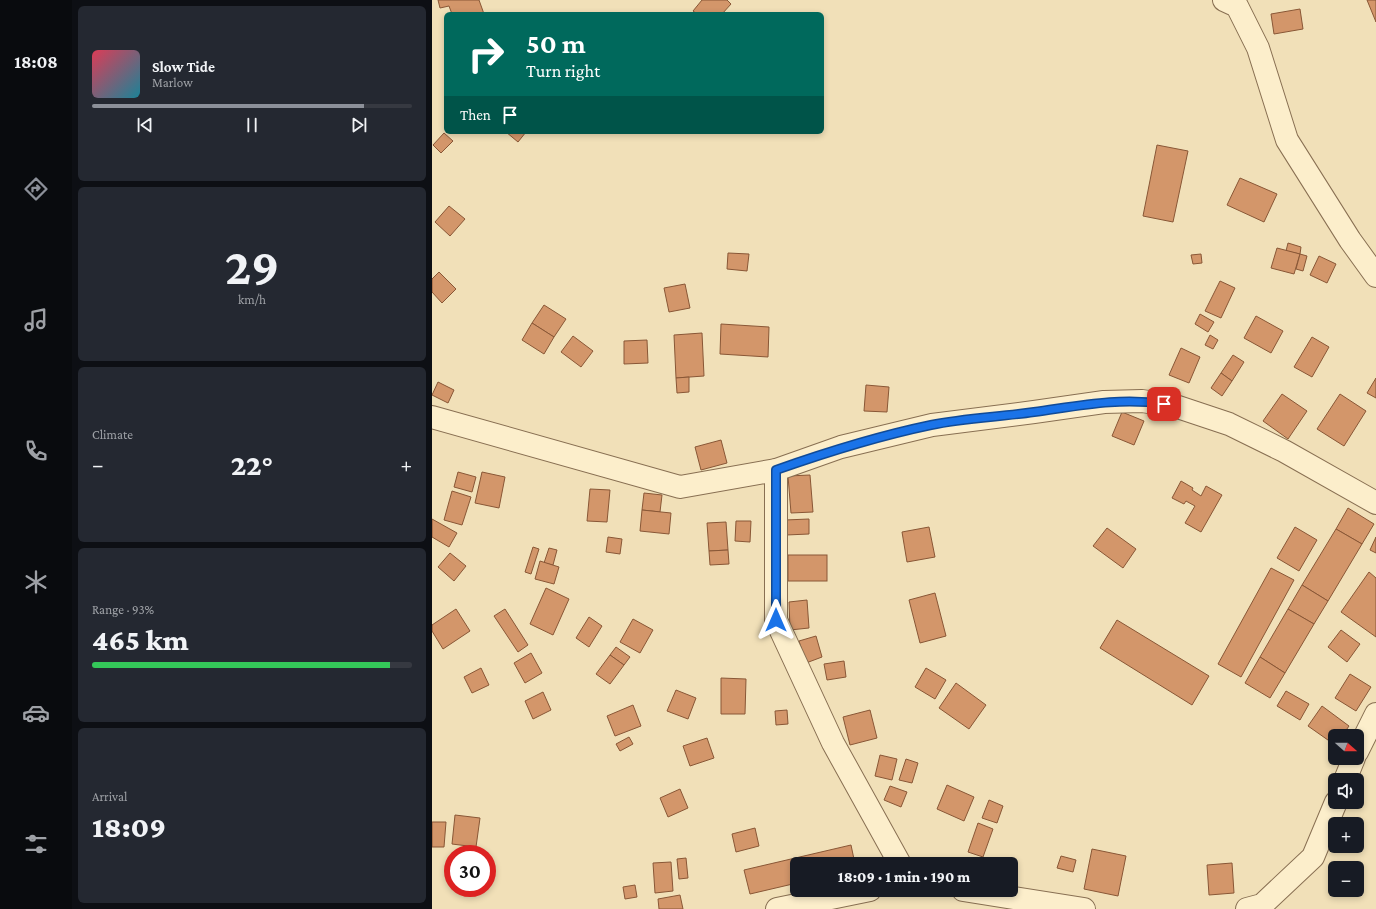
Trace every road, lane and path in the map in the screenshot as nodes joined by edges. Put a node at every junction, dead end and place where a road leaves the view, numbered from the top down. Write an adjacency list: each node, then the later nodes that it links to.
1 (1224, 0): 2 (street)
2 (1376, 276)
3 (432, 417): 4 (street)
4 (776, 470): 5 (street); 9 (street)
5 (1376, 502)
6 (1376, 714): 7 (street)
7 (1364, 738)
8 (1333, 809): 14 (street)
9 (896, 857)
10 (836, 897): 12 (street)
11 (1007, 897): 13 (street)
12 (777, 909)
13 (1084, 909)
14 (1247, 909)

